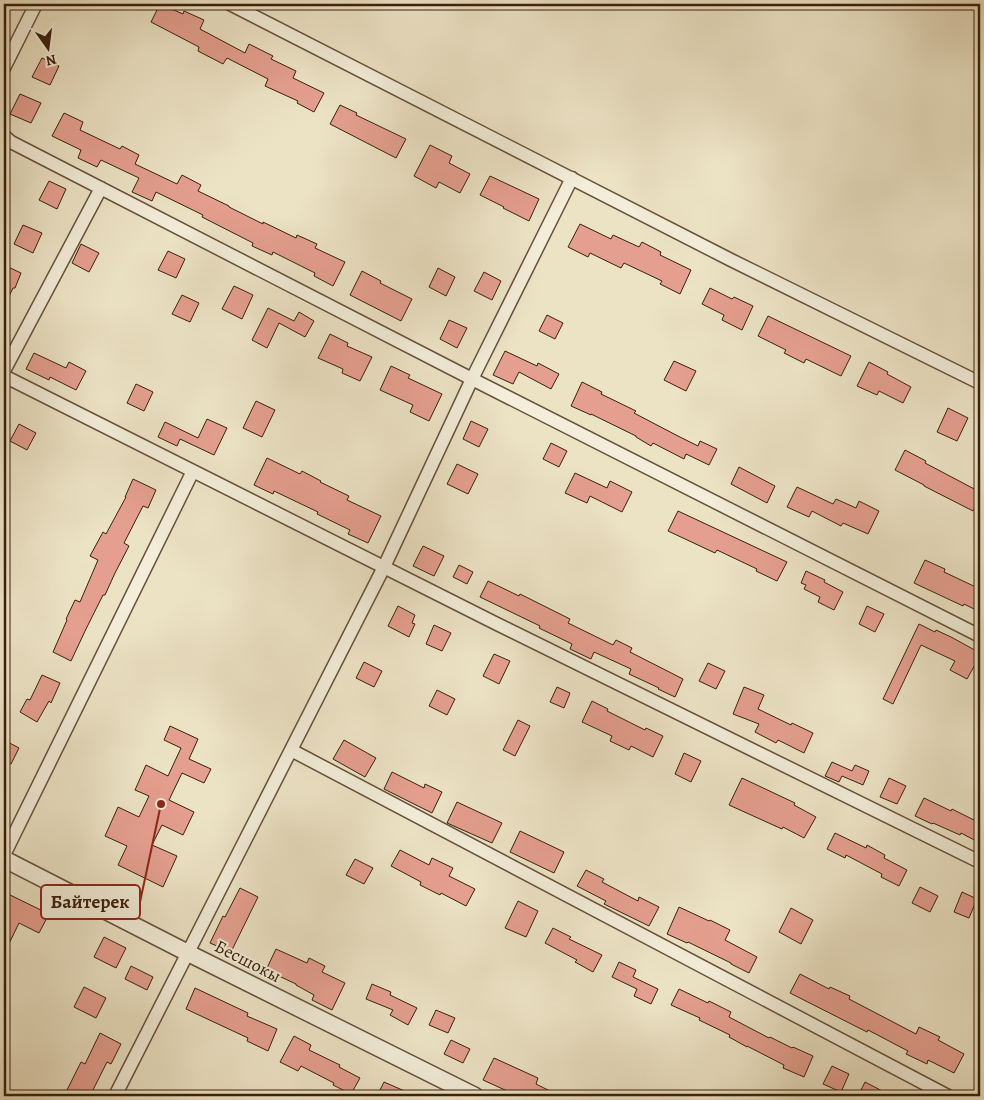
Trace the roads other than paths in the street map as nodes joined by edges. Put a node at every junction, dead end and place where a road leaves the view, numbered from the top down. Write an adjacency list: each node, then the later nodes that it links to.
1 (36, 4): 3 (street)
2 (230, 4): 5 (street)
3 (4, 68)
4 (4, 136): 6 (street)
5 (572, 178): 9 (street); 10 (street)
6 (101, 188): 7 (street); 9 (street)
7 (4, 371)
8 (4, 376): 11 (street)
9 (472, 379): 12 (street); 13 (street)
10 (980, 384)
11 (193, 471): 12 (street); 15 (street)
12 (384, 567): 14 (street); 17 (street)
13 (980, 636)
14 (291, 750): 18 (street); 21 (street)
15 (4, 855)
16 (4, 859): 18 (street, Бесшокы)
17 (980, 862)
18 (188, 953): 19 (street); 20 (street, Бесшокы)
19 (115, 1096)
20 (475, 1096)
21 (948, 1096)

